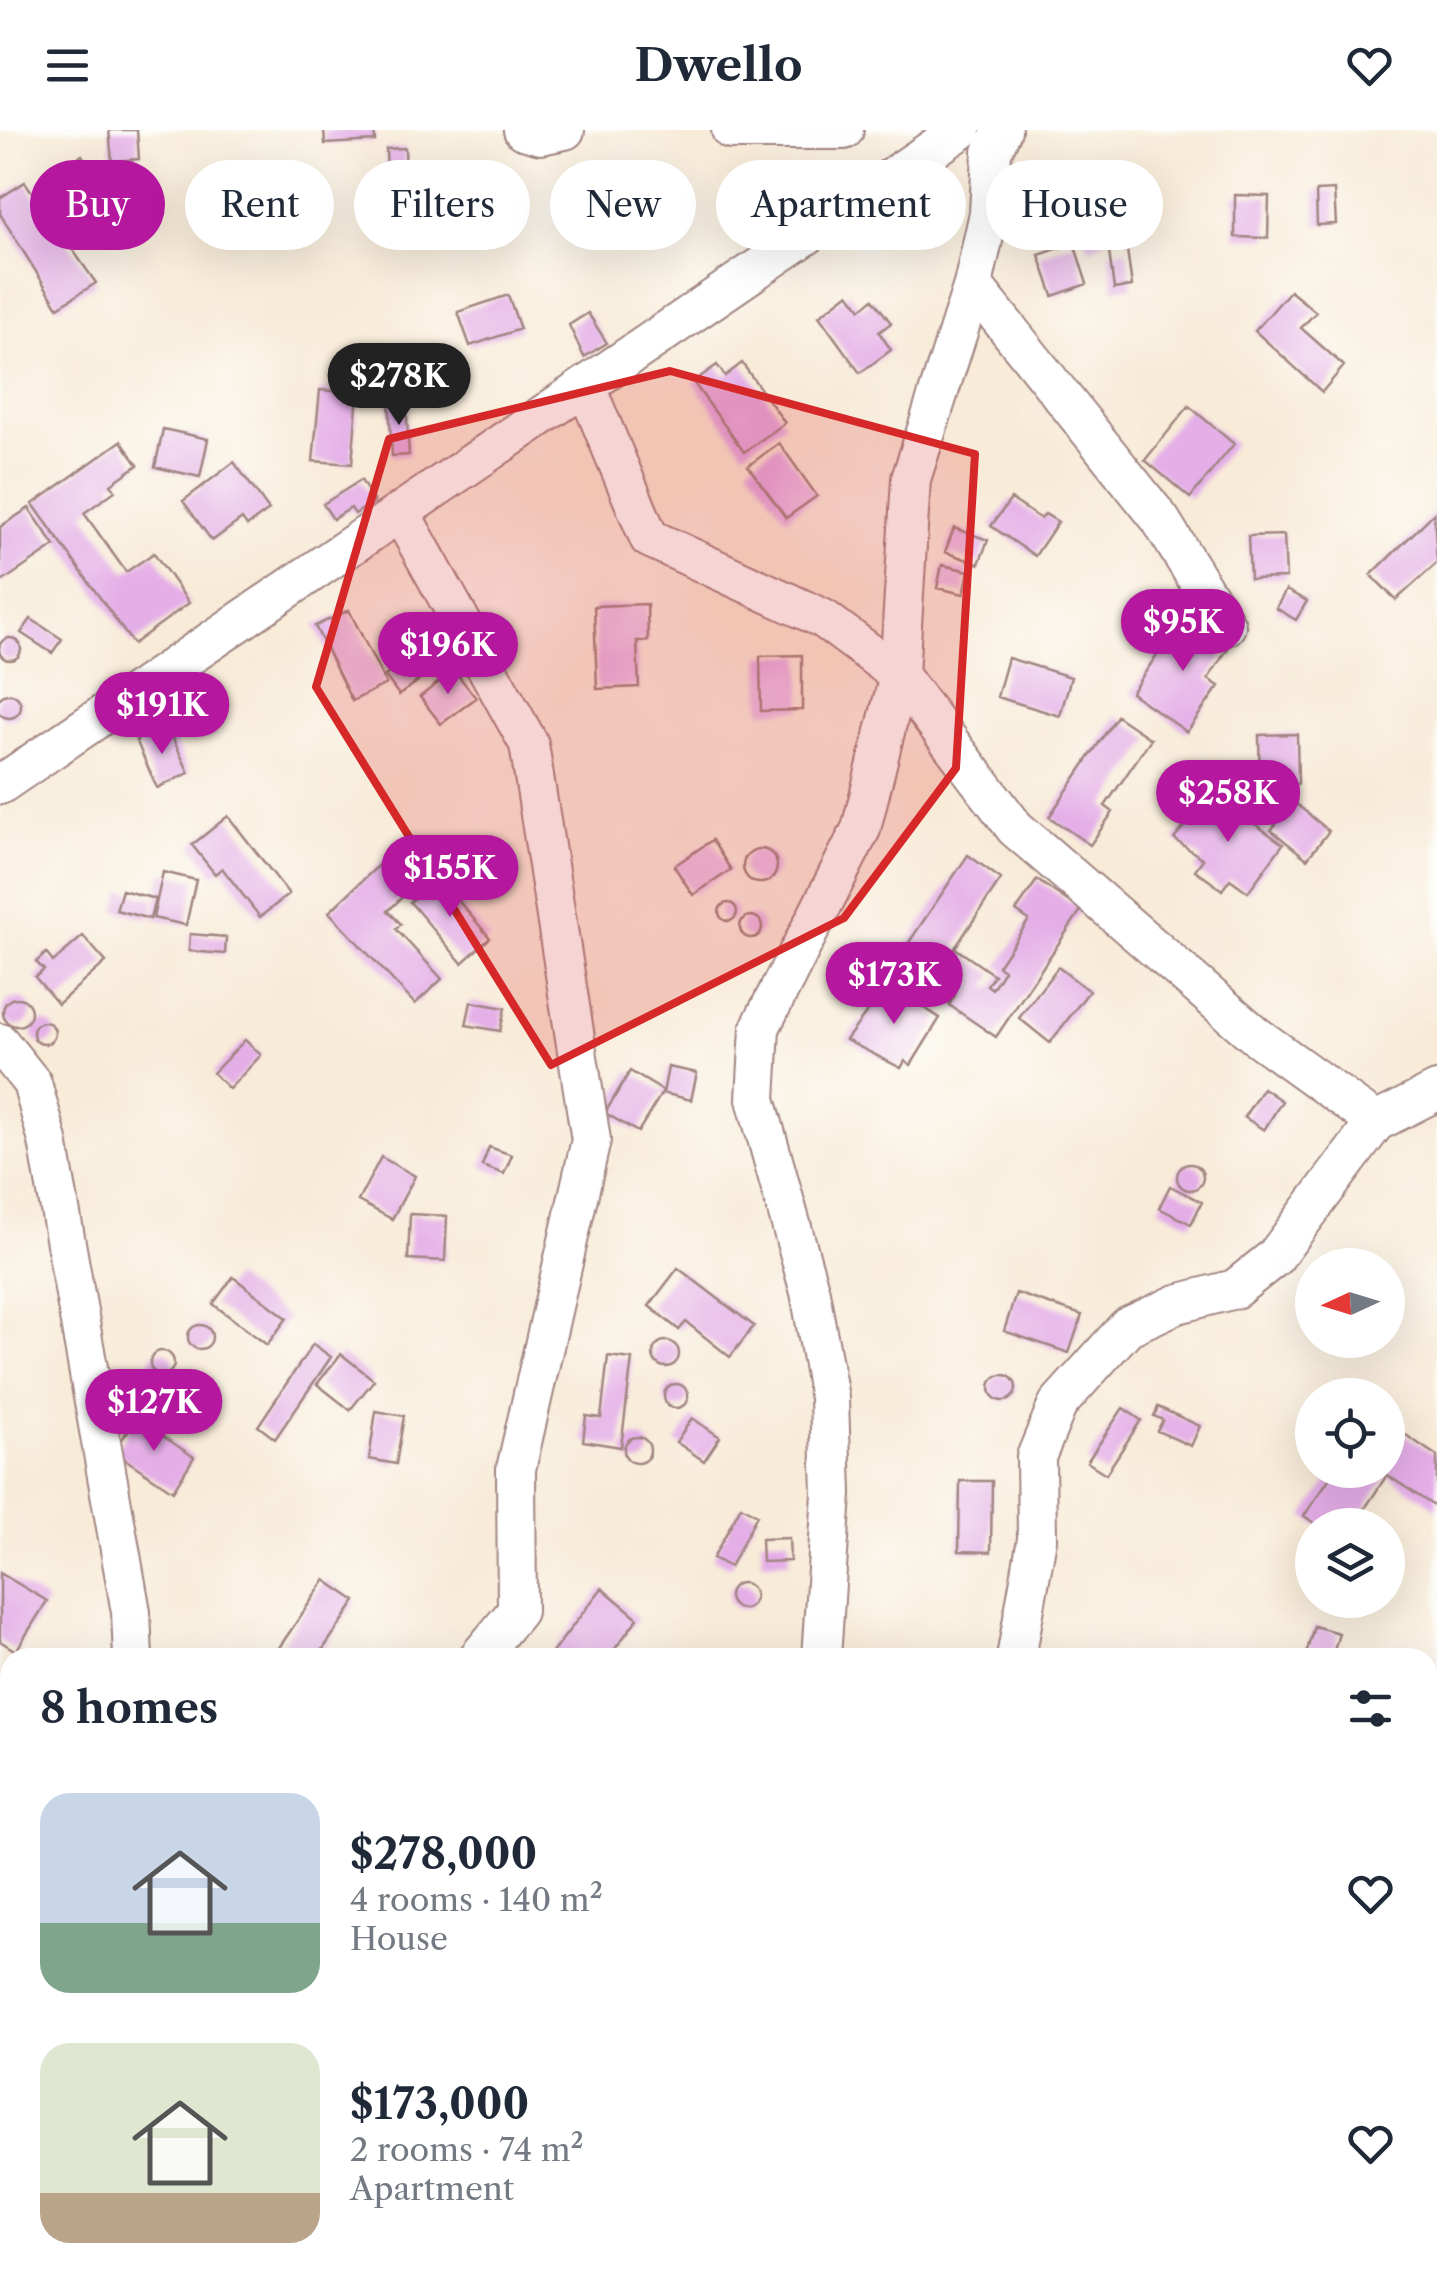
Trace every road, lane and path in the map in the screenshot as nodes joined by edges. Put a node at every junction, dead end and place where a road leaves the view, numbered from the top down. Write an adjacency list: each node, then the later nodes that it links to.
1 (523, 130): 2 (street)
2 (564, 130)
3 (731, 130): 4 (street)
4 (844, 130)
5 (1002, 130): 7 (street)
6 (942, 136): 8 (street)
7 (973, 285): 10 (street); 11 (street)
8 (586, 386): 9 (street); 11 (street)
9 (400, 512): 12 (street); 17 (street)
10 (1226, 626)
11 (899, 675): 15 (street); 18 (street)
12 (0, 784)
13 (0, 1044): 16 (street)
14 (1437, 1091): 15 (street)
15 (1376, 1122): 19 (street)
16 (133, 1648)
17 (486, 1648)
18 (822, 1648)
19 (1018, 1648)

